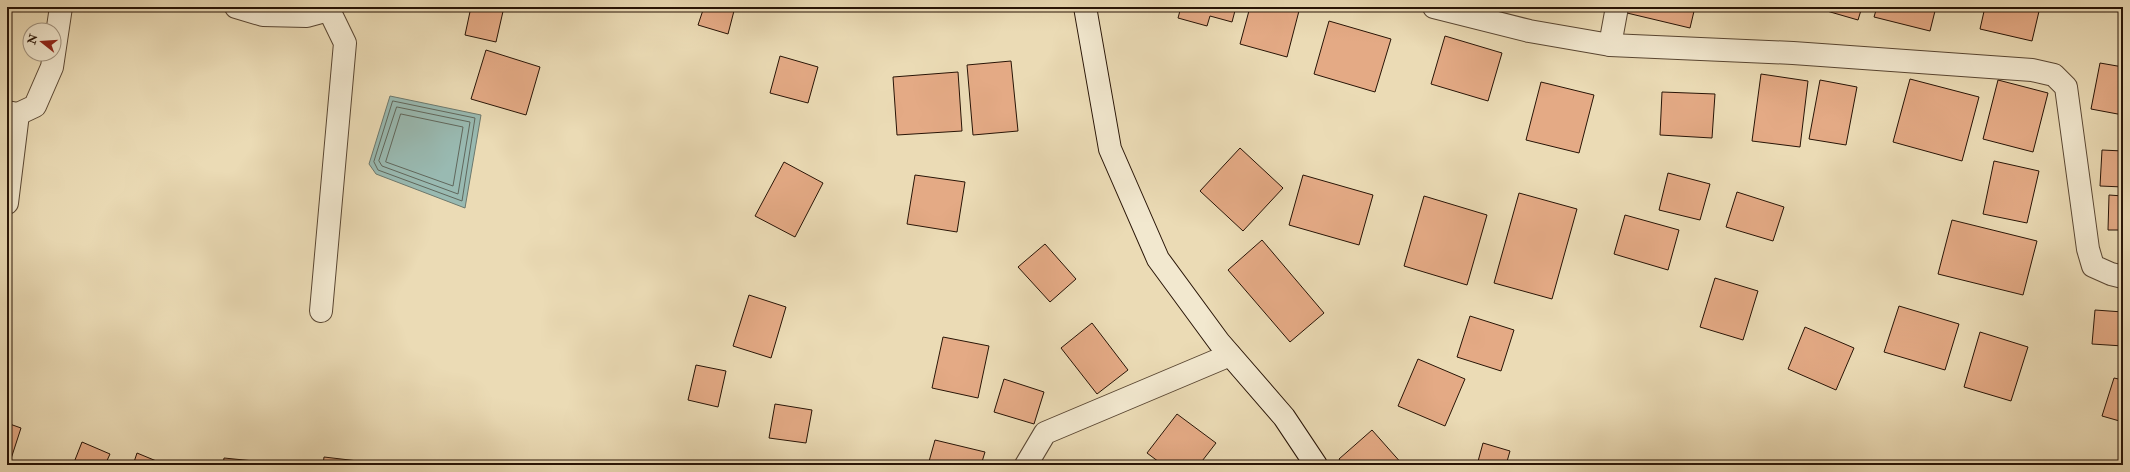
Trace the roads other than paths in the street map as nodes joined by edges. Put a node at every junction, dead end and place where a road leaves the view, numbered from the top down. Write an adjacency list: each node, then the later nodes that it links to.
1 (61, 7): 8 (street)
2 (236, 7): 6 (street)
3 (1085, 7): 12 (street)
4 (1434, 7): 7 (street)
5 (1617, 7): 7 (street)
6 (330, 8): 11 (street)
7 (1610, 45): 10 (street)
8 (13, 113): 9 (street)
9 (7, 202)
10 (2123, 277)
11 (321, 311)
12 (1230, 355): 13 (street); 14 (street)
13 (1026, 465)
14 (1316, 465)

